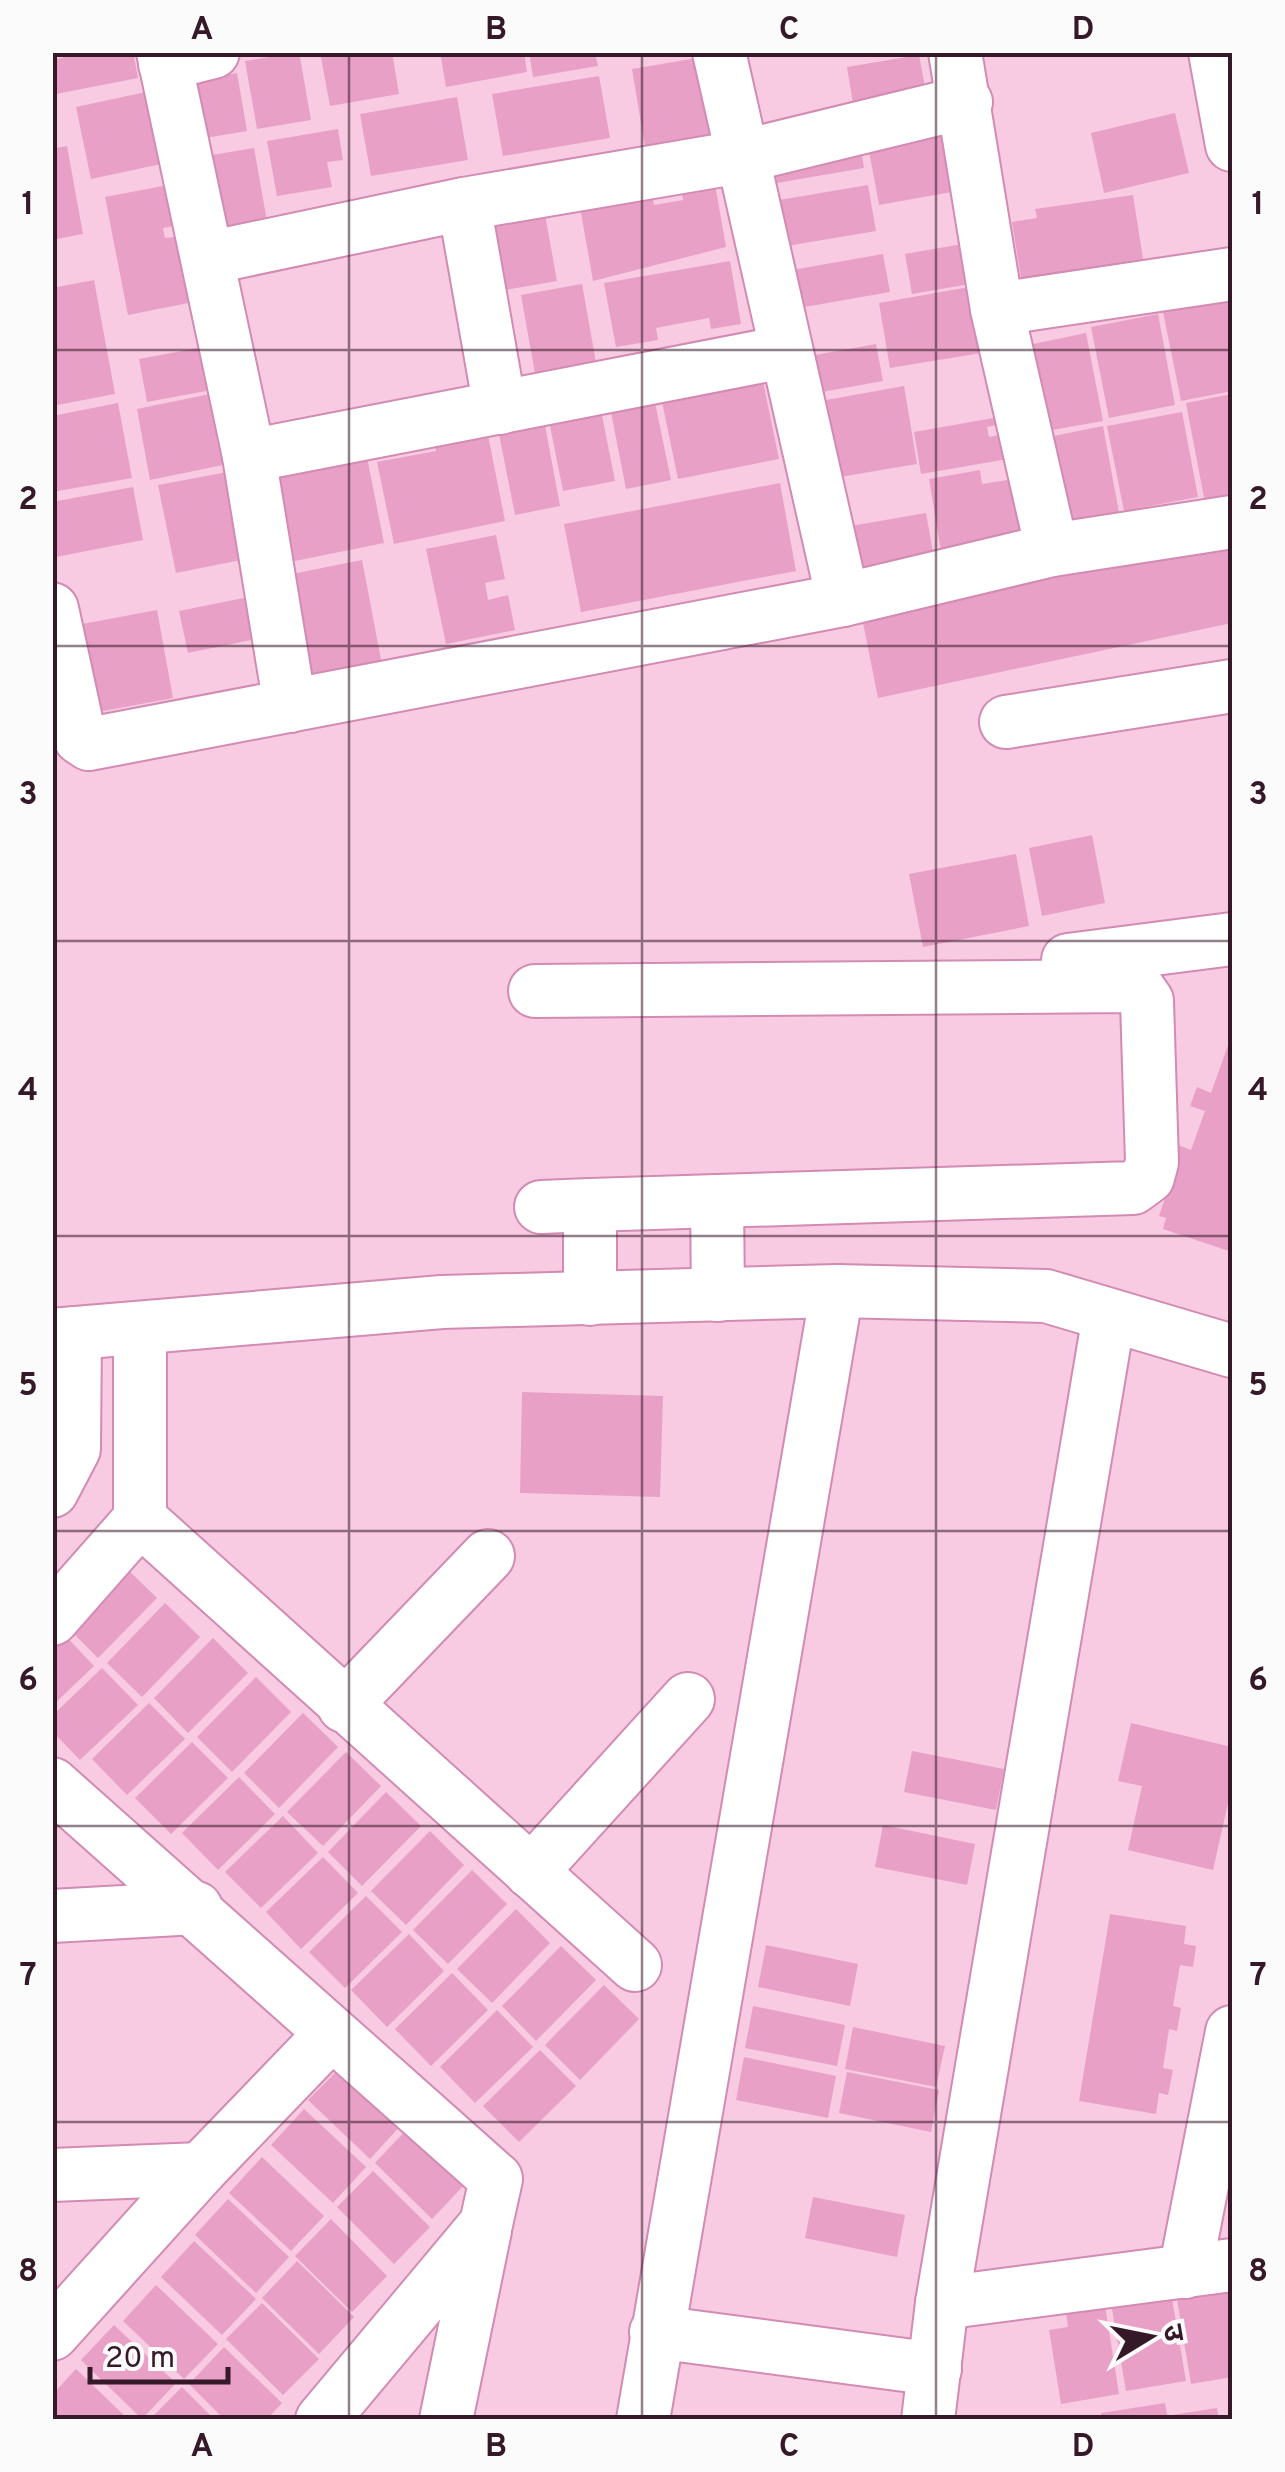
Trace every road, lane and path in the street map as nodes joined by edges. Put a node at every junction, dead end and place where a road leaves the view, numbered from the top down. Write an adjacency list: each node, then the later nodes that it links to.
1 (719, 52): 6 (street)
2 (1215, 52): 5 (street)
3 (181, 56): 8 (street)
4 (960, 77): 6 (street); 10 (street)
5 (1232, 145)
6 (740, 157): 7 (street); 11 (street)
7 (464, 204): 8 (street); 12 (street)
8 (208, 258): 13 (street)
9 (1232, 274): 10 (street)
10 (997, 308): 15 (street)
11 (784, 352): 12 (street); 16 (street)
12 (500, 408): 13 (street)
13 (249, 456): 19 (street)
14 (1232, 522): 15 (street)
15 (1052, 550): 16 (street)
16 (842, 600): 19 (street)
17 (52, 609): 19 (street)
18 (1232, 686): 20 (street)
19 (290, 706)
20 (1006, 722)
21 (1232, 939): 22 (street)
22 (1042, 964)
23 (536, 991): 24 (street)
24 (717, 1202): 26 (street); 27 (street)
25 (837, 1291): 26 (street); 28 (street); 50 (street)
26 (718, 1295): 27 (street)
27 (590, 1299): 29 (street)
28 (1109, 1316): 31 (street); 49 (street)
29 (140, 1328): 30 (street); 33 (street)
30 (64, 1334): 32 (street)
31 (1232, 1351)
32 (52, 1492)
33 (140, 1519): 35 (street); 37 (street)
34 (488, 1556): 37 (street)
35 (52, 1619)
36 (688, 1700): 39 (street)
37 (344, 1706): 39 (street)
38 (52, 1784): 40 (street)
39 (531, 1872): 42 (street)
40 (196, 1908): 41 (street); 44 (street)
41 (52, 1916)
42 (635, 1964)
43 (1232, 2032): 48 (street)
44 (331, 2034): 45 (street); 47 (street)
45 (201, 2169): 46 (street); 51 (street)
46 (52, 2175)
47 (486, 2224): 53 (street); 54 (street)
48 (1209, 2268): 49 (street)
49 (942, 2303): 52 (street)
50 (656, 2332): 52 (street); 55 (street)
51 (52, 2334)
52 (932, 2394)
53 (322, 2420)
54 (446, 2420)
55 (643, 2420)

